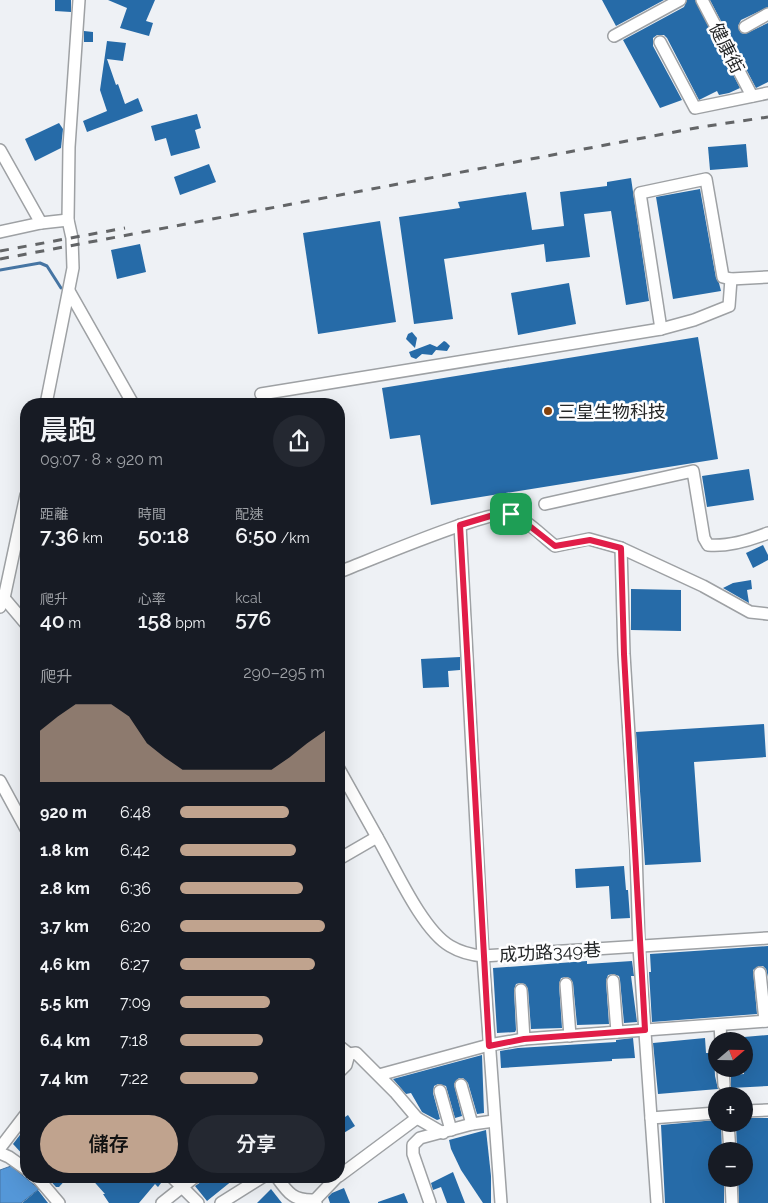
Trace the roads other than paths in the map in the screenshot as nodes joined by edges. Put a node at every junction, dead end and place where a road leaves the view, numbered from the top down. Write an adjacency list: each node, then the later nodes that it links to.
1 (79, 0): 11 (street)
2 (680, 0): 6 (street)
3 (702, 0): 9 (street, 健康街)
4 (768, 14): 5 (street)
5 (745, 27)
6 (614, 36)
7 (660, 42): 9 (street)
8 (768, 93): 9 (street)
9 (752, 96)
10 (0, 150): 12 (street)
11 (68, 220): 12 (street); 16 (street)
12 (41, 223): 13 (street)
13 (0, 232)
14 (768, 277): 15 (street)
15 (731, 279): 17 (street); 17 (street)
16 (69, 291): 19 (street); 20 (street)
17 (661, 328): 18 (street)
18 (261, 394)
19 (47, 398)
20 (130, 398)
21 (545, 504): 24 (street)
22 (20, 522): 27 (street)
23 (460, 525): 25 (street); 26 (street); 37 (street)
24 (768, 533)
25 (621, 548): 28 (street); 36 (street)
26 (345, 570)
27 (2, 602): 29 (street)
28 (768, 614)
29 (20, 618)
30 (345, 779): 33 (street, 成功路349巷)
31 (0, 780): 32 (street)
32 (20, 818)
33 (377, 837): 34 (street); 37 (street, 成功路349巷)
34 (345, 856)
35 (768, 938): 36 (street, 成功路349巷)
36 (639, 947): 37 (street, 成功路349巷); 44 (street)
37 (483, 956): 49 (street)
38 (760, 973): 42 (street)
39 (613, 981): 45 (street)
40 (566, 984): 47 (street)
41 (521, 990): 48 (street)
42 (766, 1021): 43 (street)
43 (720, 1025): 44 (street); 46 (street)
44 (645, 1030): 45 (street); 62 (street)
45 (617, 1032): 47 (street)
46 (720, 1032)
47 (570, 1036): 48 (street)
48 (524, 1039): 49 (street)
49 (489, 1046): 53 (street); 63 (street)
50 (345, 1051): 51 (street)
51 (349, 1054): 52 (street); 53 (street)
52 (345, 1066)
53 (379, 1075): 61 (street)
54 (723, 1078): 56 (street)
55 (461, 1085): 65 (street)
56 (724, 1085)
57 (440, 1091): 66 (street)
58 (768, 1110): 59 (street)
59 (753, 1111)
60 (708, 1114): 62 (street)
61 (417, 1118): 66 (street); 70 (street)
62 (651, 1118): 86 (street)
63 (494, 1121): 65 (street); 85 (street)
64 (20, 1122): 67 (street)
65 (472, 1124): 66 (street)
66 (447, 1132): 84 (street)
67 (0, 1148)
68 (0, 1153): 69 (street)
69 (20, 1165)
70 (345, 1172)
71 (42, 1183): 80 (street)
72 (179, 1183): 77 (street)
73 (186, 1183): 77 (street)
74 (253, 1183): 83 (street)
75 (281, 1183): 79 (street)
76 (333, 1183): 79 (street)
77 (182, 1186): 81 (street); 82 (street)
78 (731, 1187): 87 (street)
79 (315, 1202)
80 (59, 1203)
81 (162, 1203)
82 (198, 1203)
83 (221, 1203)
84 (430, 1203)
85 (501, 1203)
86 (657, 1203)
87 (732, 1203)

